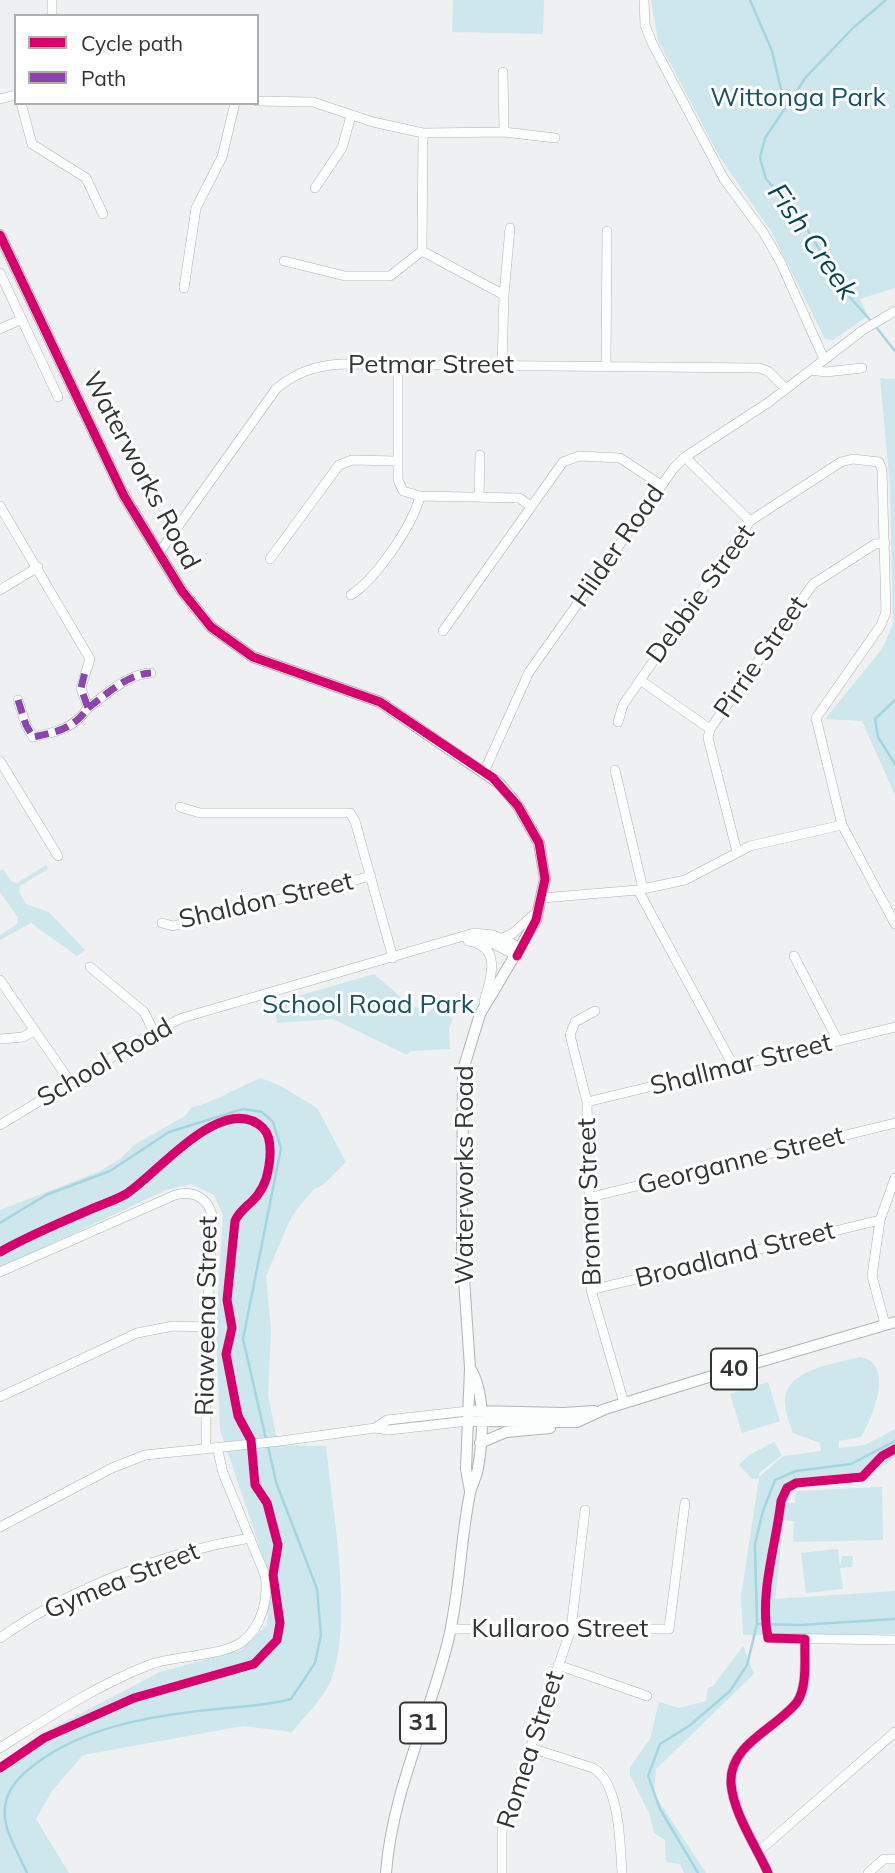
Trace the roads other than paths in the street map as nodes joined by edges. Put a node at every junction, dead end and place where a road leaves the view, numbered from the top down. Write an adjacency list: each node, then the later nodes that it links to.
1 (643, 0): 23 (street)
2 (503, 72): 7 (street)
3 (259, 101): 6 (street)
4 (22, 105): 11 (street)
5 (235, 105): 18 (street)
6 (351, 116): 8 (street); 10 (street)
7 (504, 132): 8 (street); 9 (street)
8 (424, 134): 15 (street)
9 (555, 138)
10 (315, 188)
11 (103, 214)
12 (510, 228): 19 (street)
13 (607, 231): 26 (street)
14 (0, 235): 41 (main road, Waterworks Road / 31)
15 (422, 251): 16 (street); 19 (street)
16 (284, 261)
17 (0, 273): 21 (street)
18 (184, 288)
19 (504, 295): 25 (street)
20 (895, 310): 23 (street, Hilder Road)
21 (22, 319): 22 (street); 30 (street)
22 (0, 329)
23 (824, 359): 28 (street, Hilder Road)
24 (398, 365): 25 (street, Petmar Street); 33 (street); 41 (street, Petmar Street)
25 (502, 366): 26 (street, Petmar Street)
26 (606, 367): 29 (street, Petmar Street)
27 (862, 368): 28 (street)
28 (811, 370): 29 (street, Hilder Road)
29 (786, 389): 32 (street, Hilder Road)
30 (58, 397)
31 (480, 455): 36 (street)
32 (685, 457): 34 (street, Hilder Road); 39 (street)
33 (397, 461): 35 (street); 42 (street)
34 (661, 485): 38 (street); 55 (street, Hilder Road)
35 (420, 496): 36 (street); 45 (street)
36 (479, 497): 38 (street)
37 (0, 506): 43 (street)
38 (531, 506): 46 (street)
39 (750, 522): 40 (street, Debbie Street); 48 (street, Debbie Street)
40 (885, 543): 52 (street, Pirrie Street); 57 (street)
41 (159, 553): 55 (main road, Waterworks Road / 31)
42 (270, 559)
43 (37, 567): 44 (street); 50 (street)
44 (0, 590)
45 (351, 595)
46 (443, 631)
47 (151, 673): 50 (street)
48 (640, 680): 51 (street, Debbie Street); 52 (street)
49 (18, 700): 50 (street)
50 (88, 708)
51 (618, 722)
52 (710, 729): 58 (street, Pirrie Street)
53 (0, 761): 59 (street)
54 (615, 770): 61 (street)
55 (484, 772): 62 (main road, Waterworks Road / 31)
56 (180, 807): 60 (street)
57 (842, 825): 58 (street); 64 (street)
58 (737, 852): 61 (street)
59 (58, 856)
60 (371, 876): 63 (street, Shaldon Street); 70 (street)
61 (641, 890): 62 (street); 81 (street)
62 (541, 903): 65 (street); 68 (main road, Waterworks Road / 31)
63 (162, 923)
64 (895, 924)
65 (502, 938): 66 (street, School Road); 68 (street, School Road)
66 (455, 940): 67 (street, School Road); 70 (street, School Road)
67 (468, 941): 68 (street, School Road); 75 (street)
68 (519, 952): 75 (main road, Waterworks Road / 31)
69 (794, 956): 80 (street)
70 (393, 958): 78 (street, School Road)
71 (90, 967): 78 (street)
72 (0, 980): 73 (street)
73 (4, 991): 77 (street)
74 (595, 1011): 83 (street, Bromar Street)
75 (480, 1014): 93 (main road, Waterworks Road / 31)
76 (895, 1027): 80 (street, Shallmar Street)
77 (35, 1030): 79 (street); 82 (street)
78 (154, 1032): 82 (street, School Road)
79 (0, 1040)
80 (838, 1041): 81 (street, Shallmar Street)
81 (734, 1067): 83 (street, Shallmar Street)
82 (71, 1083): 85 (street, School Road)
83 (587, 1102): 87 (street, Bromar Street)
84 (895, 1123): 87 (street, Georganne Street)
85 (0, 1125)
86 (895, 1178): 88 (street)
87 (587, 1198): 90 (street, Bromar Street)
88 (880, 1220): 90 (street, Broadland Street); 91 (street)
89 (0, 1272): 92 (street, Riaweena Street)
90 (591, 1290): 95 (street, Bromar Street)
91 (890, 1323): 95 (main road, 40)
92 (206, 1327): 94 (street); 101 (street, Riaweena Street)
93 (470, 1368): 97 (main road, Waterworks Road / 31); 98 (main road, Waterworks Road / 31)
94 (0, 1397)
95 (624, 1404): 96 (main road, 40)
96 (605, 1409): 98 (main road, 40); 99 (main road, 40)
97 (468, 1416): 98 (main road, 40); 102 (street); 103 (main road, Waterworks Road / 31)
98 (480, 1416): 99 (main road, 40); 100 (main road, Waterworks Road / 31)
99 (577, 1422): 100 (main road)
100 (480, 1443): 103 (main road, Waterworks Road / 31)
101 (206, 1447): 102 (street); 106 (street)
102 (217, 1447): 107 (street, Riaweena Street)
103 (470, 1491): 108 (main road, Waterworks Road / 31)
104 (685, 1503): 109 (street, Kullaroo Street)
105 (585, 1510): 109 (street, Romea Street)
106 (0, 1527)
107 (250, 1538): 110 (street, Gymea Street); 117 (street, Riaweena Street)
108 (451, 1629): 109 (street, Kullaroo Street); 121 (main road, Waterworks Road / 31)
109 (571, 1629): 114 (street, Romea Street)
110 (0, 1638)
111 (768, 1638): 112 (street)
112 (805, 1639): 113 (street); 119 (street)
113 (895, 1640)
114 (558, 1665): 115 (street); 118 (street, Romea Street)
115 (647, 1696)
116 (895, 1732): 119 (street)
117 (0, 1748)
118 (531, 1748): 122 (street, Romea Street); 123 (street)
119 (759, 1851): 124 (street)
120 (895, 1859): 125 (street)
121 (386, 1873)
122 (502, 1873)
123 (622, 1873)
124 (768, 1873)
125 (868, 1873)

